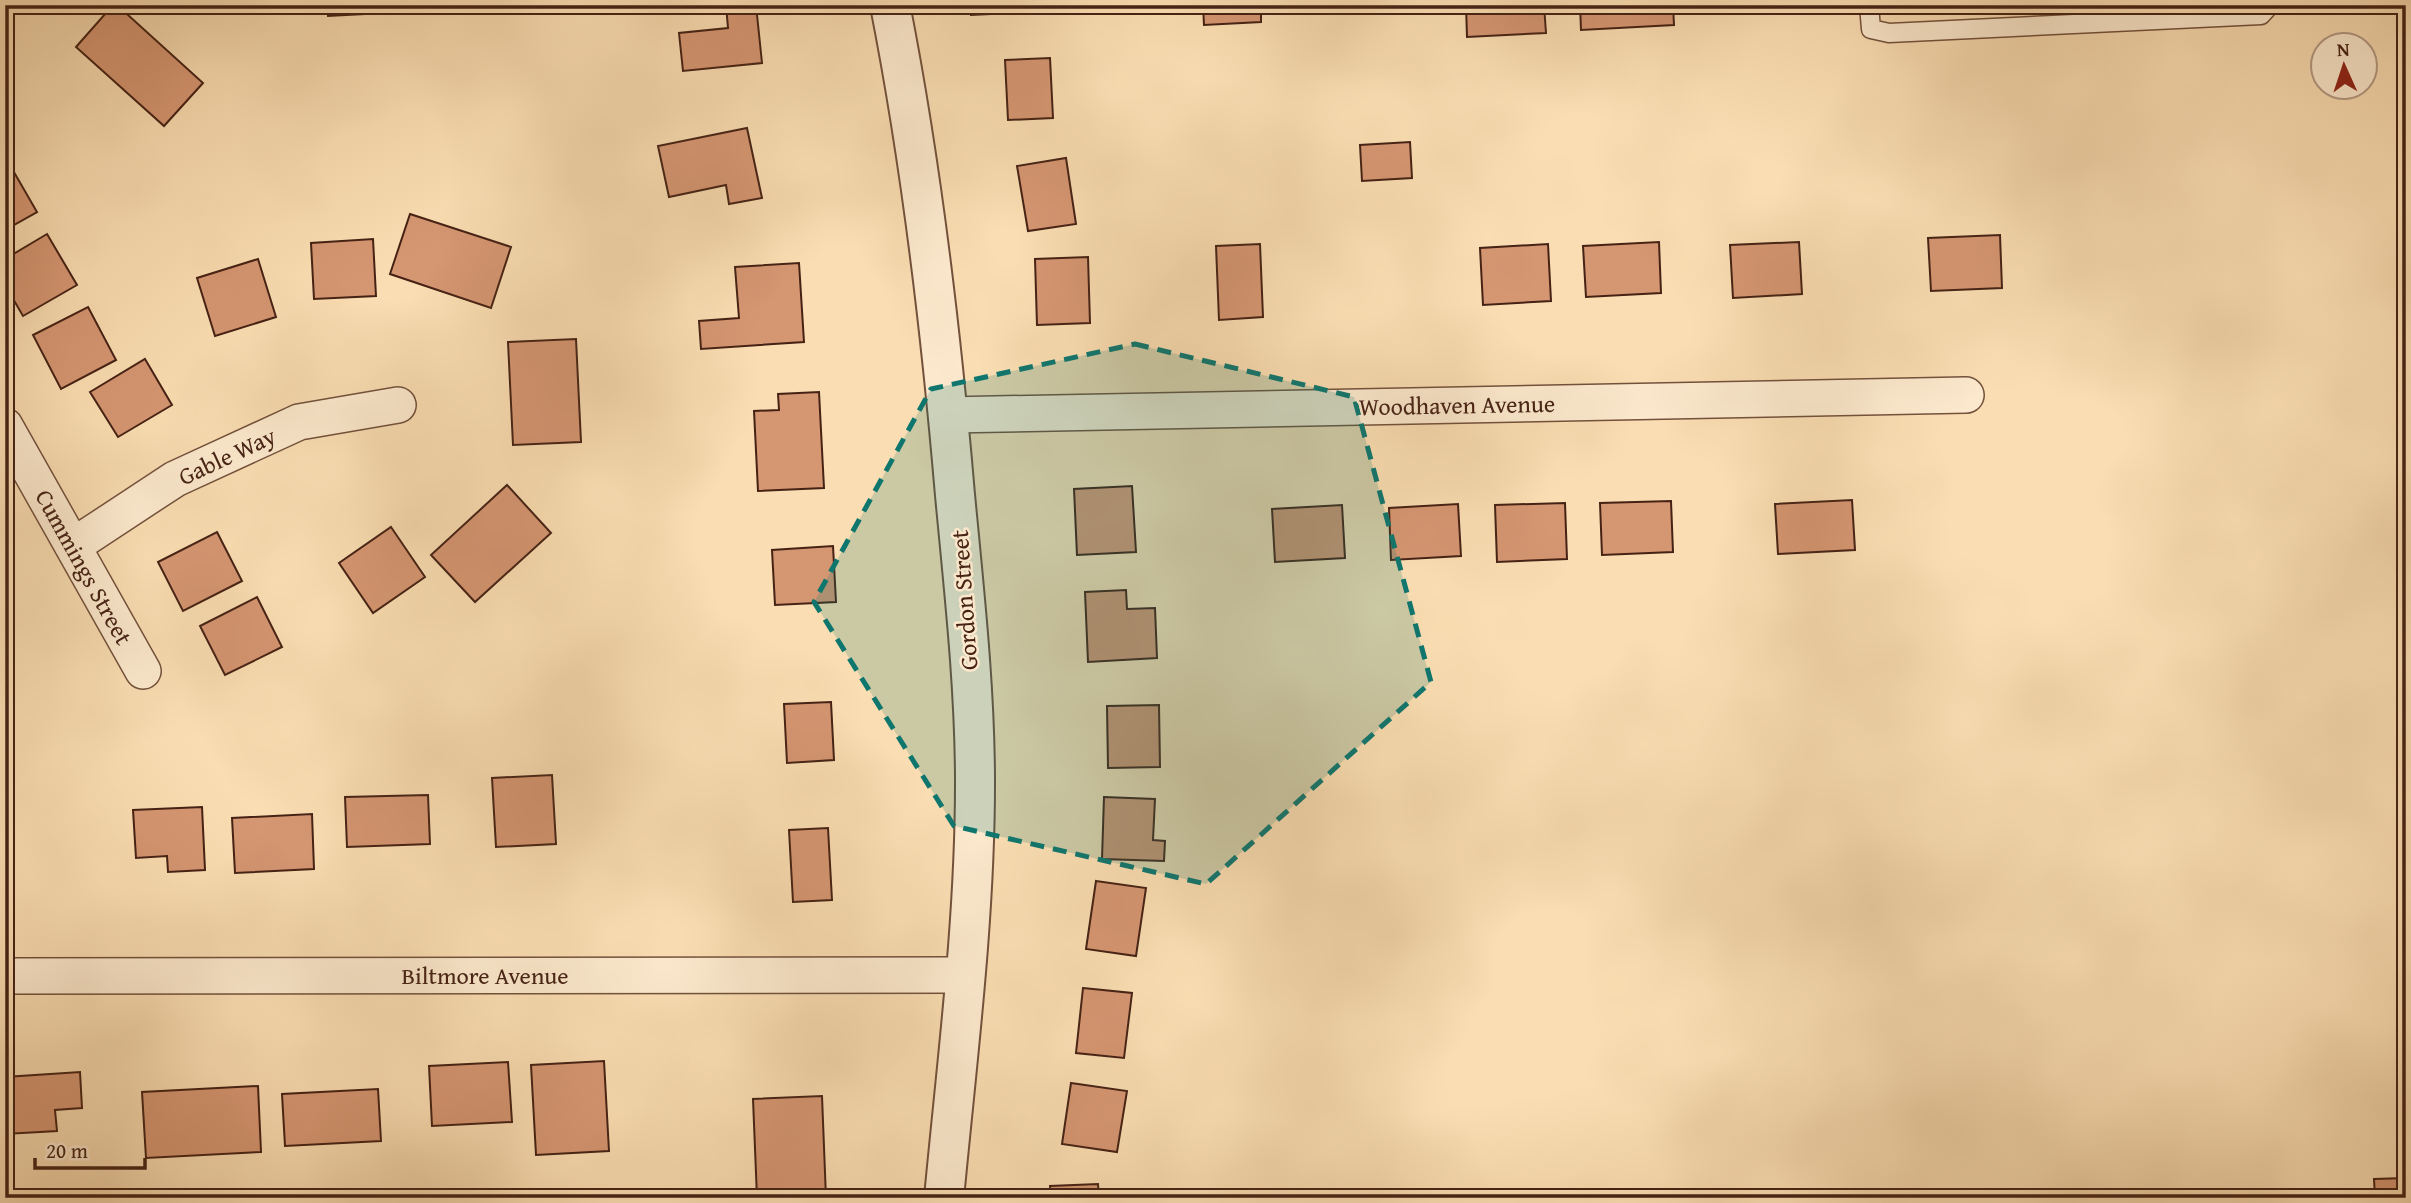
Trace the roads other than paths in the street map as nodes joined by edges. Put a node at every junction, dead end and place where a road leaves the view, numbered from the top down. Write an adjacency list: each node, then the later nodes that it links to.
1 (890, 5): 6 (street, Gordon Street)
2 (1870, 5): 3 (lane)
3 (2270, 5)
4 (1966, 395): 6 (street, Woodhaven Avenue)
5 (398, 405): 8 (street, Gable Way)
6 (948, 415): 10 (street, Gordon Street)
7 (5, 426): 8 (street, Cummings Street)
8 (73, 547): 9 (street, Cummings Street)
9 (143, 671)
10 (966, 975): 11 (street, Biltmore Avenue); 12 (street, Gordon Street)
11 (5, 976)
12 (944, 1198)

